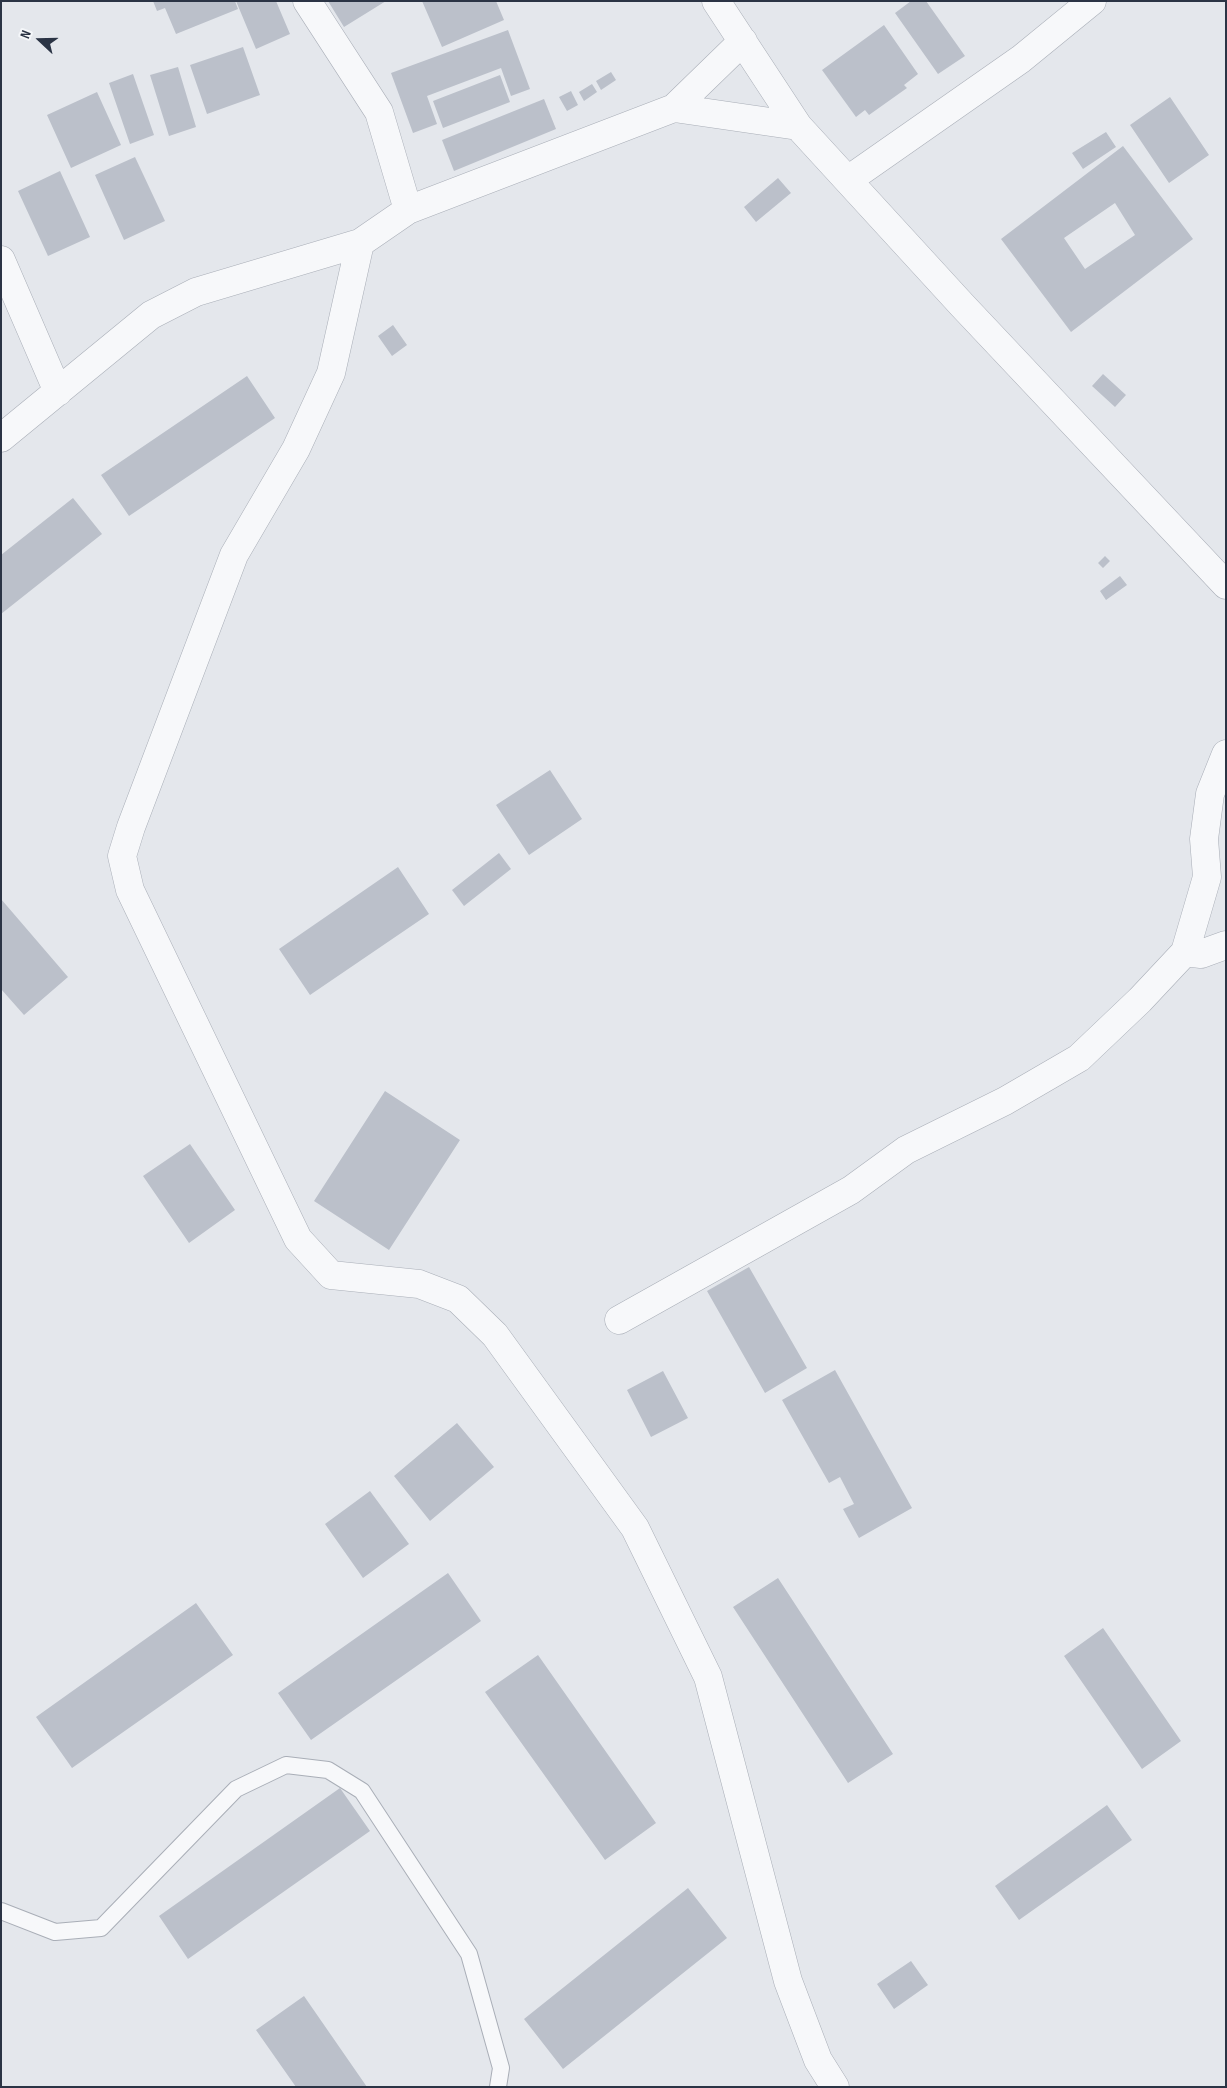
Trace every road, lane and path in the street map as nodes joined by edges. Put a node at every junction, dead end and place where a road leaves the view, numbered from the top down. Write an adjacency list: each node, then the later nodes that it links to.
1 (308, 1): 8 (street)
2 (716, 1): 4 (street)
3 (1092, 1): 7 (street)
4 (743, 41): 5 (street); 6 (street)
5 (674, 108): 6 (street); 8 (street)
6 (798, 126): 7 (street)
7 (848, 180): 13 (street)
8 (408, 210): 9 (street)
9 (360, 243): 11 (street); 20 (street)
10 (1, 260): 11 (street)
11 (58, 392): 12 (street)
12 (1, 438)
13 (1226, 585)
14 (1226, 754): 16 (street)
15 (1226, 946): 16 (street)
16 (1185, 952): 17 (street)
17 (619, 1320)
18 (1, 1911): 19 (lane)
19 (498, 2087)
20 (834, 2087)

